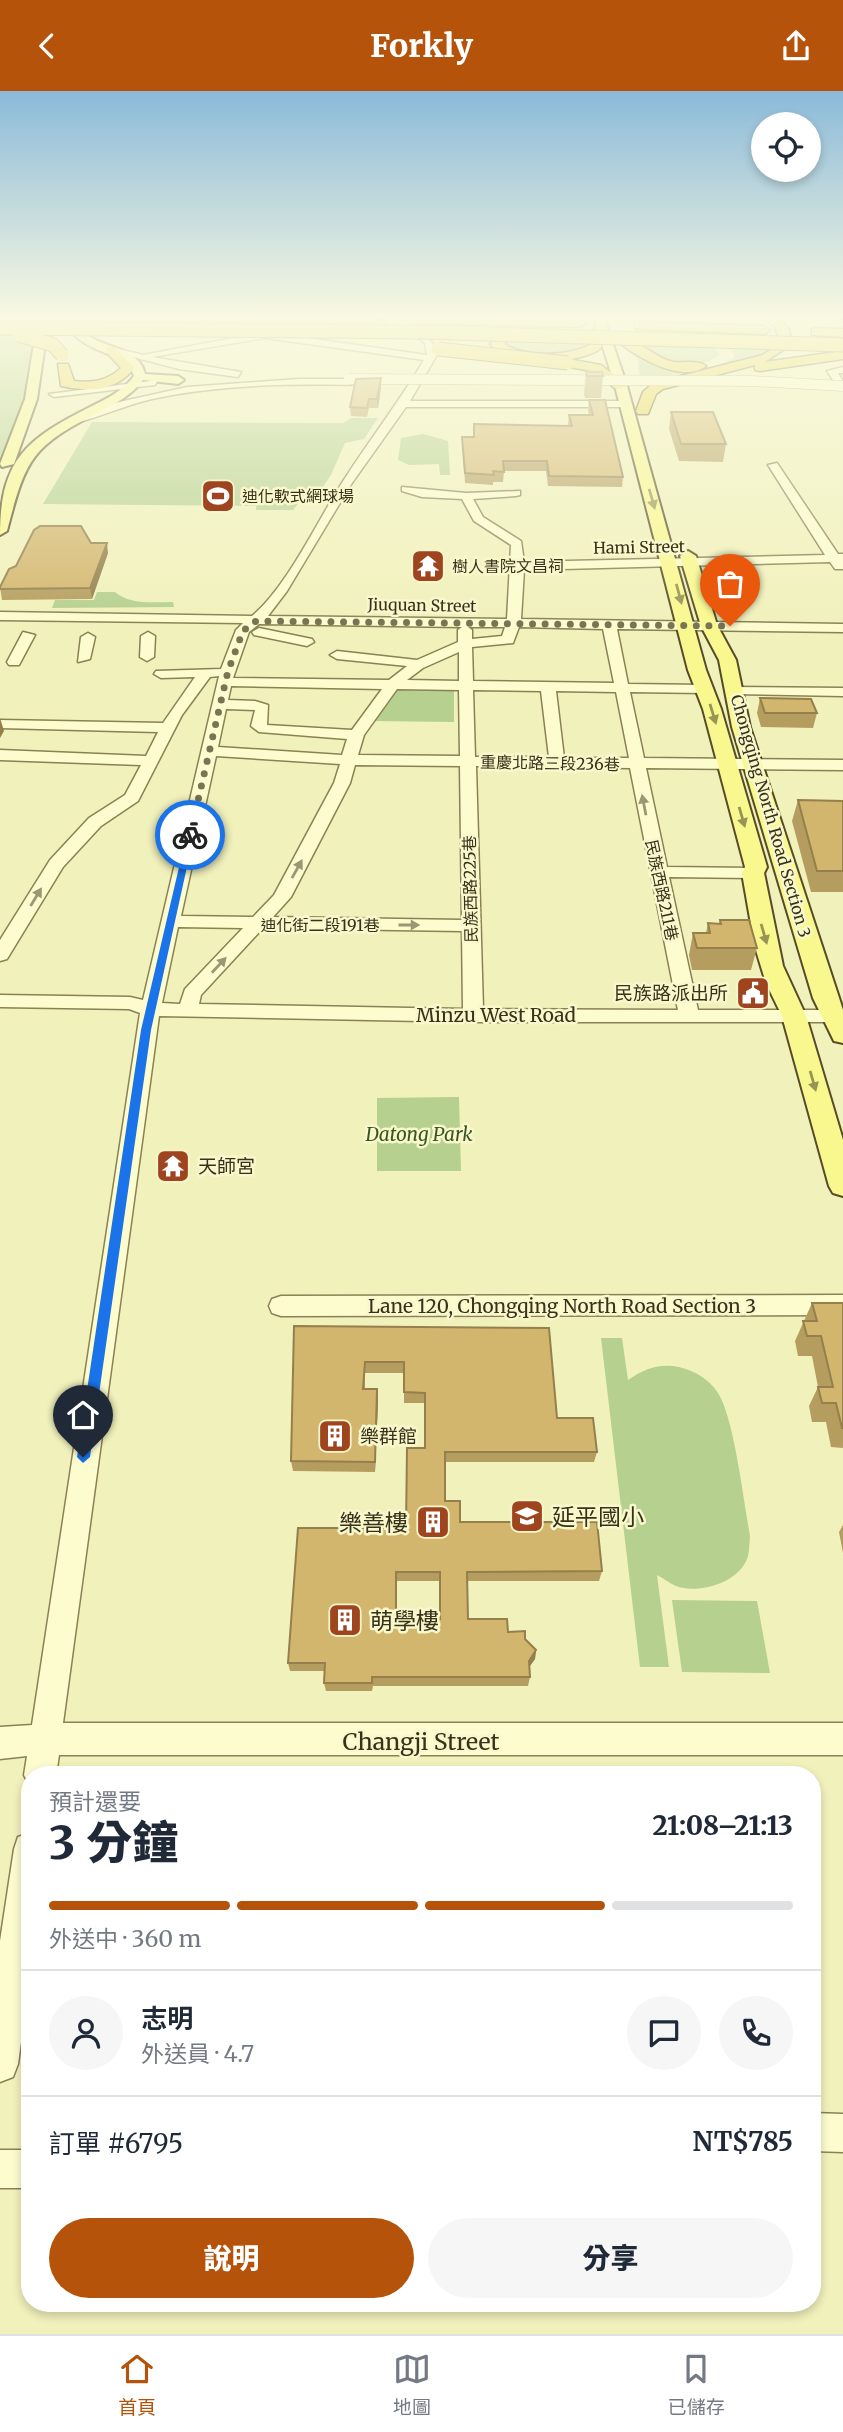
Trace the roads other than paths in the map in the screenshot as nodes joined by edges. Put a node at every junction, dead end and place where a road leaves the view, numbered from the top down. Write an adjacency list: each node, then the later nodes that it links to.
1 (25, 420): 10 (main road)
2 (33, 420): 10 (main road)
3 (71, 420): 9 (main road)
4 (81, 420): 9 (street)
5 (392, 420): 27 (street)
6 (625, 420): 20 (main road, Chongqing North Road Section 3, one-way to 20)
7 (646, 420): 8 (main road)
8 (648, 426)
9 (57, 428): 16 (main road)
10 (20, 435): 12 (main road)
11 (773, 465): 18 (street)
12 (0, 486)
13 (406, 489): 15 (street)
14 (516, 493): 15 (street)
15 (466, 496): 21 (street)
16 (0, 531)
17 (684, 545): 19 (main road, Chongqing North Road Section 3)
18 (839, 558): 19 (street, Hami Street); 22 (street)
19 (689, 562): 20 (street, Hami Street); 29 (main road, Chongqing North Road Section 3)
20 (670, 563): 21 (street, Hami Street); 28 (main road, Chongqing North Road Section 3, one-way to 28)
21 (519, 566): 25 (street)
22 (843, 572)
23 (0, 616): 27 (street, Jiuquan Street)
24 (465, 623): 25 (street, Jiuquan Street); 27 (street, Jiuquan Street); 35 (street)
25 (514, 624): 26 (street, Jiuquan Street); 35 (street)
26 (609, 625): 28 (street, Jiuquan Street); 47 (street, 民族西路211巷)
27 (249, 626): 34 (street); 43 (street)
28 (687, 626): 29 (street, Jiuquan Street); 48 (main road, Chongqing North Road Section 3)
29 (709, 626): 30 (street, Jiuquan Street); 49 (main road, Chongqing North Road Section 3)
30 (843, 628)
31 (28, 635): 39 (street)
32 (148, 636): 37 (street)
33 (88, 637): 38 (street)
34 (307, 642)
35 (465, 645): 40 (street); 45 (street)
36 (337, 655): 40 (street)
37 (147, 657)
38 (83, 659)
39 (14, 662)
40 (418, 665): 44 (street)
41 (206, 672): 42 (street); 43 (street); 53 (street)
42 (161, 674)
43 (227, 676): 44 (street); 51 (street)
44 (392, 685): 45 (street); 54 (street)
45 (466, 687): 46 (street); 59 (street)
46 (548, 687): 47 (street); 60 (street)
47 (622, 688): 48 (street); 61 (street, 民族西路211巷)
48 (705, 689): 64 (main road, Chongqing North Road Section 3, one-way to 64)
49 (734, 691): 50 (street); 62 (main road, Chongqing North Road Section 3)
50 (843, 692)
51 (220, 704): 54 (street); 56 (street)
52 (0, 724): 53 (street)
53 (168, 728): 58 (street)
54 (356, 735): 57 (street)
55 (1, 750): 58 (street)
56 (211, 751): 57 (street, 重慶北路三段236巷); 68 (street)
57 (347, 760): 59 (street, 重慶北路三段236巷); 69 (street, one-way to 57)
58 (151, 761): 65 (street)
59 (468, 762): 60 (street, 重慶北路三段236巷); 70 (street, 民族西路225巷)
60 (557, 763): 61 (street, 重慶北路三段236巷)
61 (636, 764): 64 (street, 重慶北路三段236巷); 66 (street, 民族西路211巷, one-way to 61)
62 (753, 765): 63 (street, 重慶北路三段236巷); 64 (street, 重慶北路三段236巷); 79 (main road, Chongqing North Road Section 3)
63 (843, 765)
64 (728, 766): 67 (main road, Chongqing North Road Section 3, one-way to 67)
65 (95, 822): 71 (street, one-way to 65)
66 (658, 872): 67 (street); 76 (street, 民族西路211巷)
67 (753, 873): 78 (main road, Chongqing North Road Section 3, one-way to 78)
68 (169, 922): 69 (street, 迪化街二段191巷); 73 (street)
69 (257, 924): 70 (street, 迪化街二段191巷, one-way to 70); 74 (street, one-way to 69)
70 (472, 926): 77 (street, 民族西路225巷)
71 (0, 955)
72 (0, 1002): 73 (street, Minzu West Road)
73 (150, 1009): 74 (street, Minzu West Road); 75 (street, Minzu West Road); 83 (street)
74 (188, 1010): 77 (street, Minzu West Road)
75 (0, 1015)
76 (689, 1015): 77 (street, Minzu West Road); 78 (street, Minzu West Road)
77 (473, 1016)
78 (794, 1016): 79 (street, Minzu West Road); 80 (main road, Chongqing North Road Section 3, one-way to 80)
79 (839, 1022)
80 (843, 1186)
81 (843, 1305): 82 (street, Lane 120, Chongqing North Road Section 3)
82 (281, 1306)
83 (45, 1739): 84 (street, Changji Street); 85 (street, Changji Street); 86 (street)
84 (843, 1739)
85 (0, 1743)
86 (41, 1766)
87 (21, 1914): 88 (street)
88 (0, 2064)
89 (821, 2132): 90 (street)
90 (843, 2133)
91 (0, 2169): 92 (street)
92 (21, 2169)

